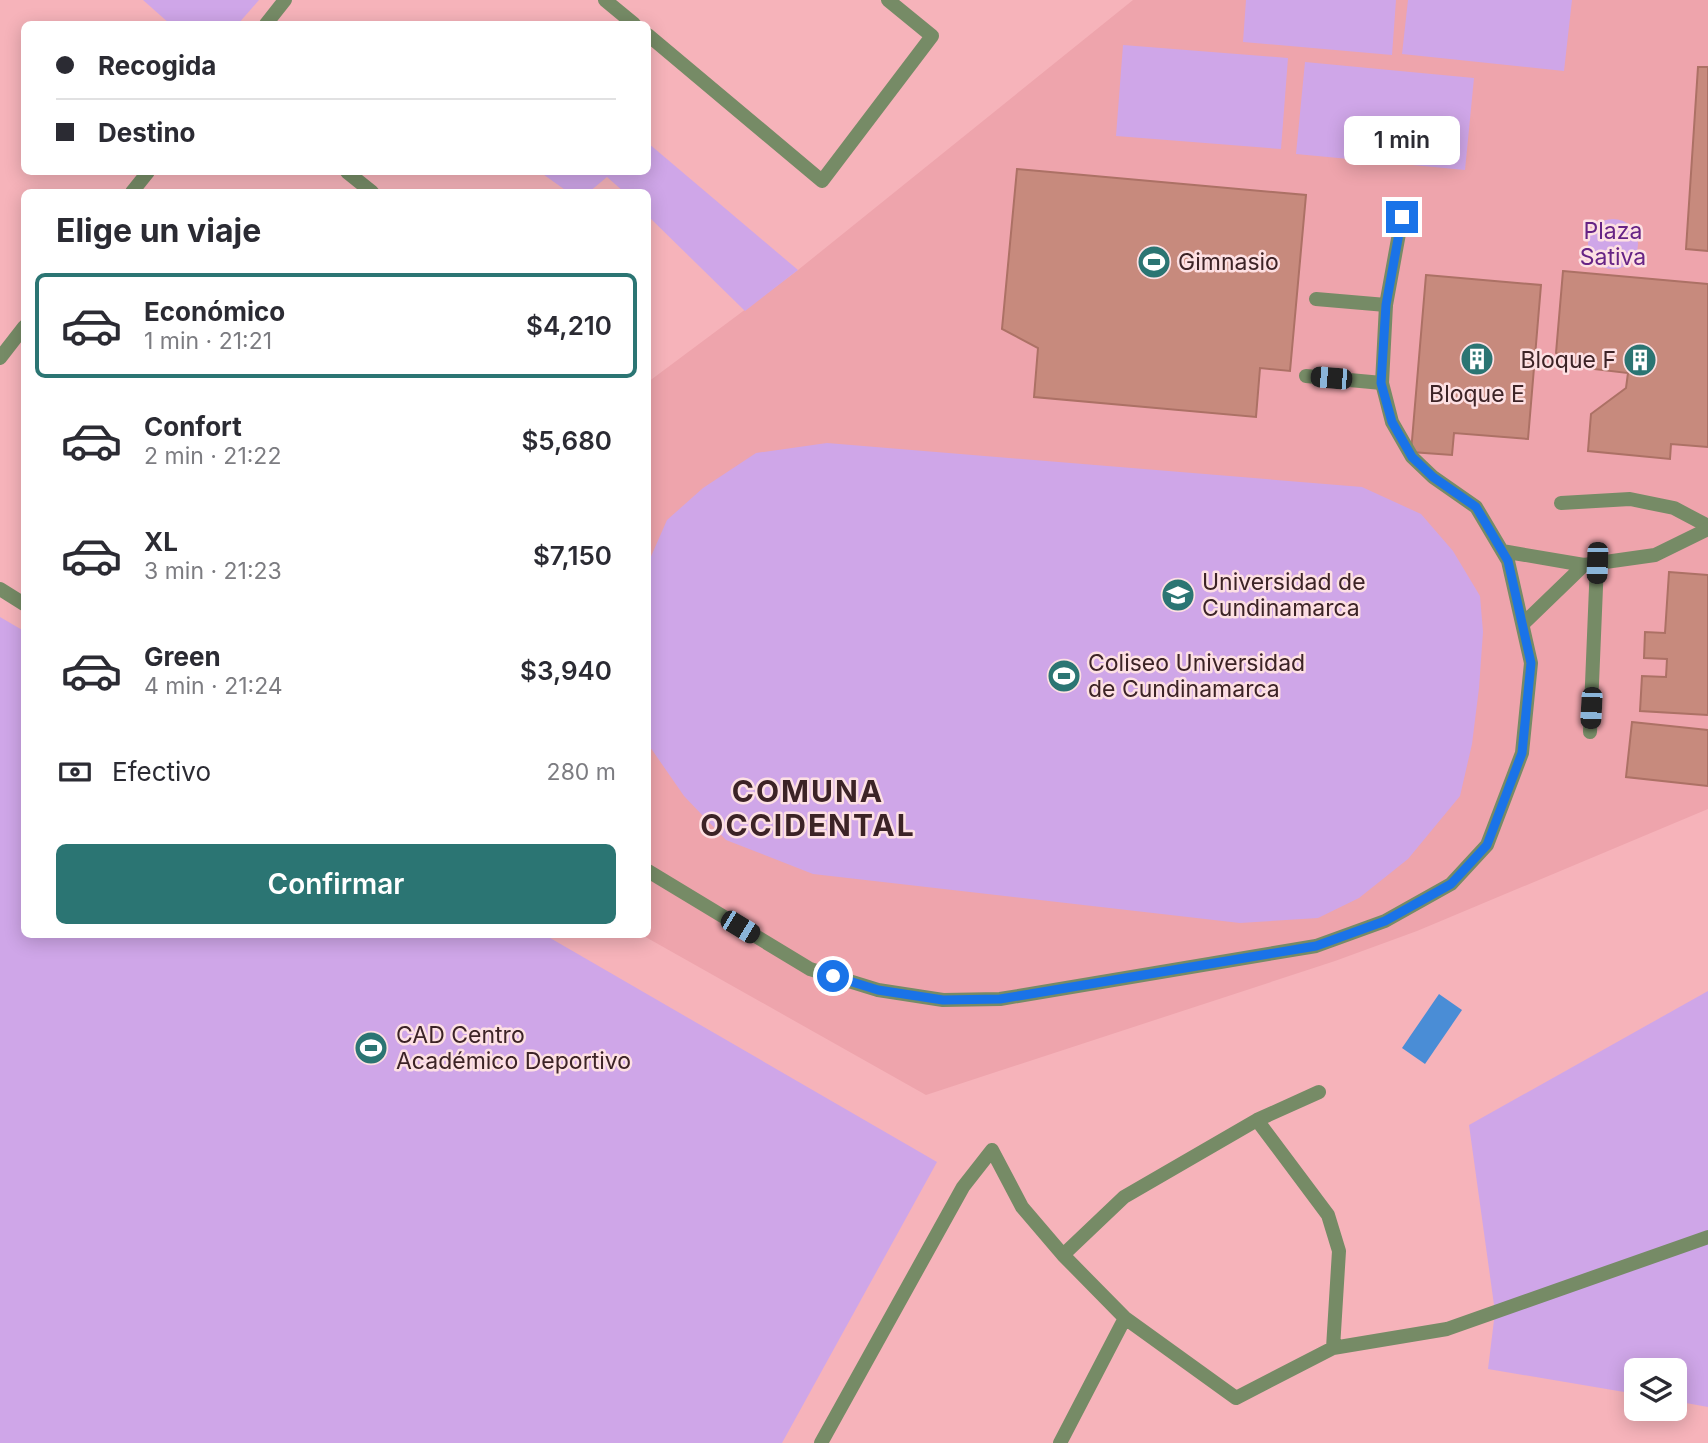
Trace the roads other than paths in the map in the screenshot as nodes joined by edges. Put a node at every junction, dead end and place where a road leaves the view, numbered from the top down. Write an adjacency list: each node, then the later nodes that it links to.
1 (285, 0): 4 (street)
2 (605, 0): 5 (street)
3 (888, 0): 6 (street)
4 (268, 21)
5 (630, 21)
6 (651, 38)
7 (146, 175): 9 (street)
8 (351, 175): 10 (street)
9 (134, 189)
10 (368, 189)
11 (1402, 217): 13 (street)
12 (1316, 299): 13 (street)
13 (1386, 305): 17 (street)
14 (21, 331): 15 (street)
15 (0, 358)
16 (1306, 376): 17 (street)
17 (1381, 383): 20 (street)
18 (1561, 503): 19 (street)
19 (1708, 528): 21 (street)
20 (1502, 551): 21 (street); 24 (street)
21 (1590, 564): 24 (street); 25 (street)
22 (0, 589): 23 (street)
23 (21, 602)
24 (1524, 623): 26 (street)
25 (1590, 732)
26 (651, 873)
27 (1320, 1092): 28 (street)
28 (1257, 1120): 30 (street); 32 (street)
29 (1708, 1237): 32 (street)
30 (1063, 1255): 31 (street); 33 (street)
31 (1125, 1318): 32 (street); 34 (street)
32 (1333, 1348)
33 (821, 1443)
34 (1060, 1443)

